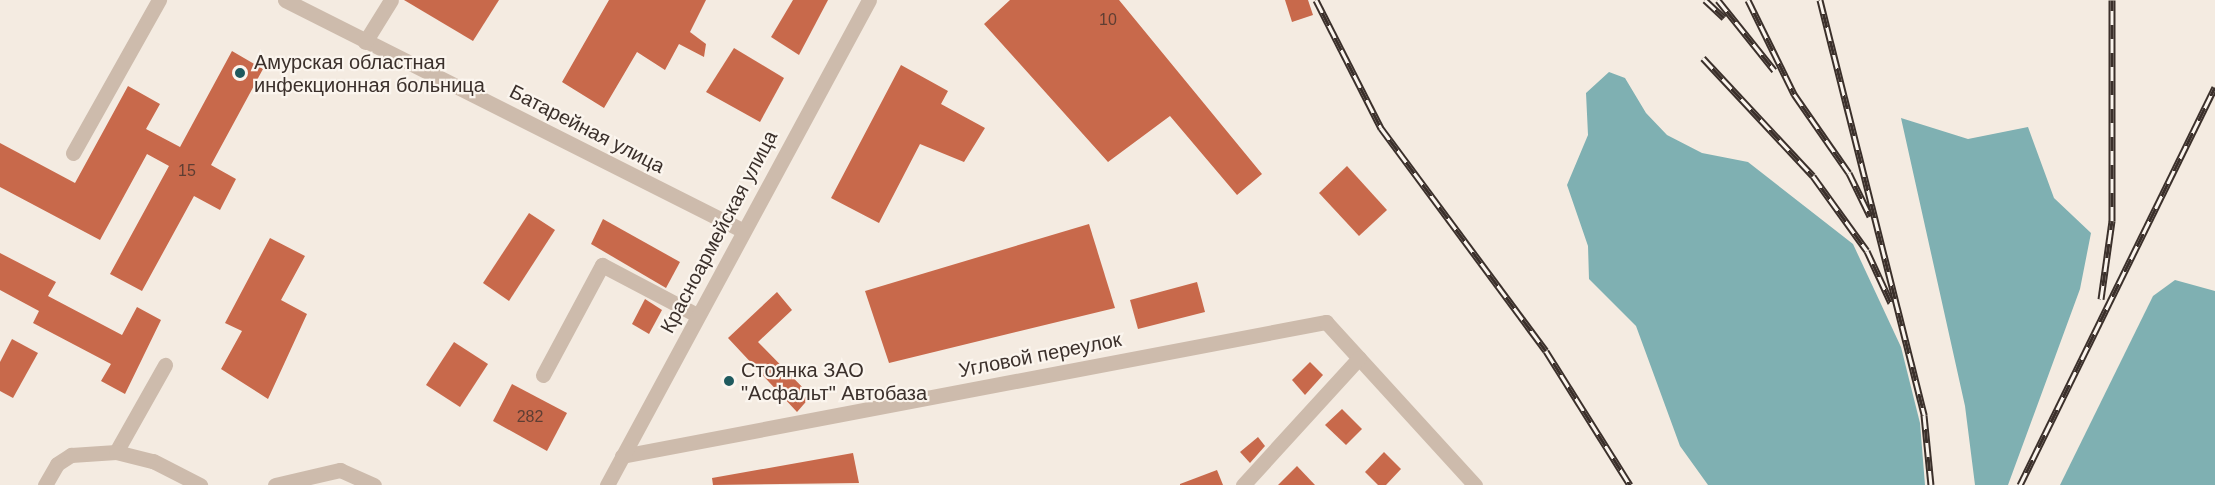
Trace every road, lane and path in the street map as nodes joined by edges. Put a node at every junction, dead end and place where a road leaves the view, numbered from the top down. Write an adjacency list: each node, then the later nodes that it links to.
1 (159, 0): 6 (street)
2 (285, 0): 5 (street, Батарейная улица)
3 (391, 0): 5 (street)
4 (869, 0): 7 (street, Красноармейская улица)
5 (365, 42): 7 (street, Батарейная улица)
6 (73, 153)
7 (742, 230): 8 (street, Красноармейская улица)
8 (697, 315): 11 (street); 13 (street, Красноармейская улица)
9 (1359, 358): 13 (street, Угловой переулок); 19 (street); 20 (street)
10 (165, 365): 12 (street)
11 (543, 375)
12 (116, 452): 14 (street); 15 (street)
13 (622, 456): 18 (street, Красноармейская улица)
14 (45, 485)
15 (200, 485)
16 (275, 485): 17 (street)
17 (374, 485)
18 (607, 485)
19 (1243, 485)
20 (1475, 485)

